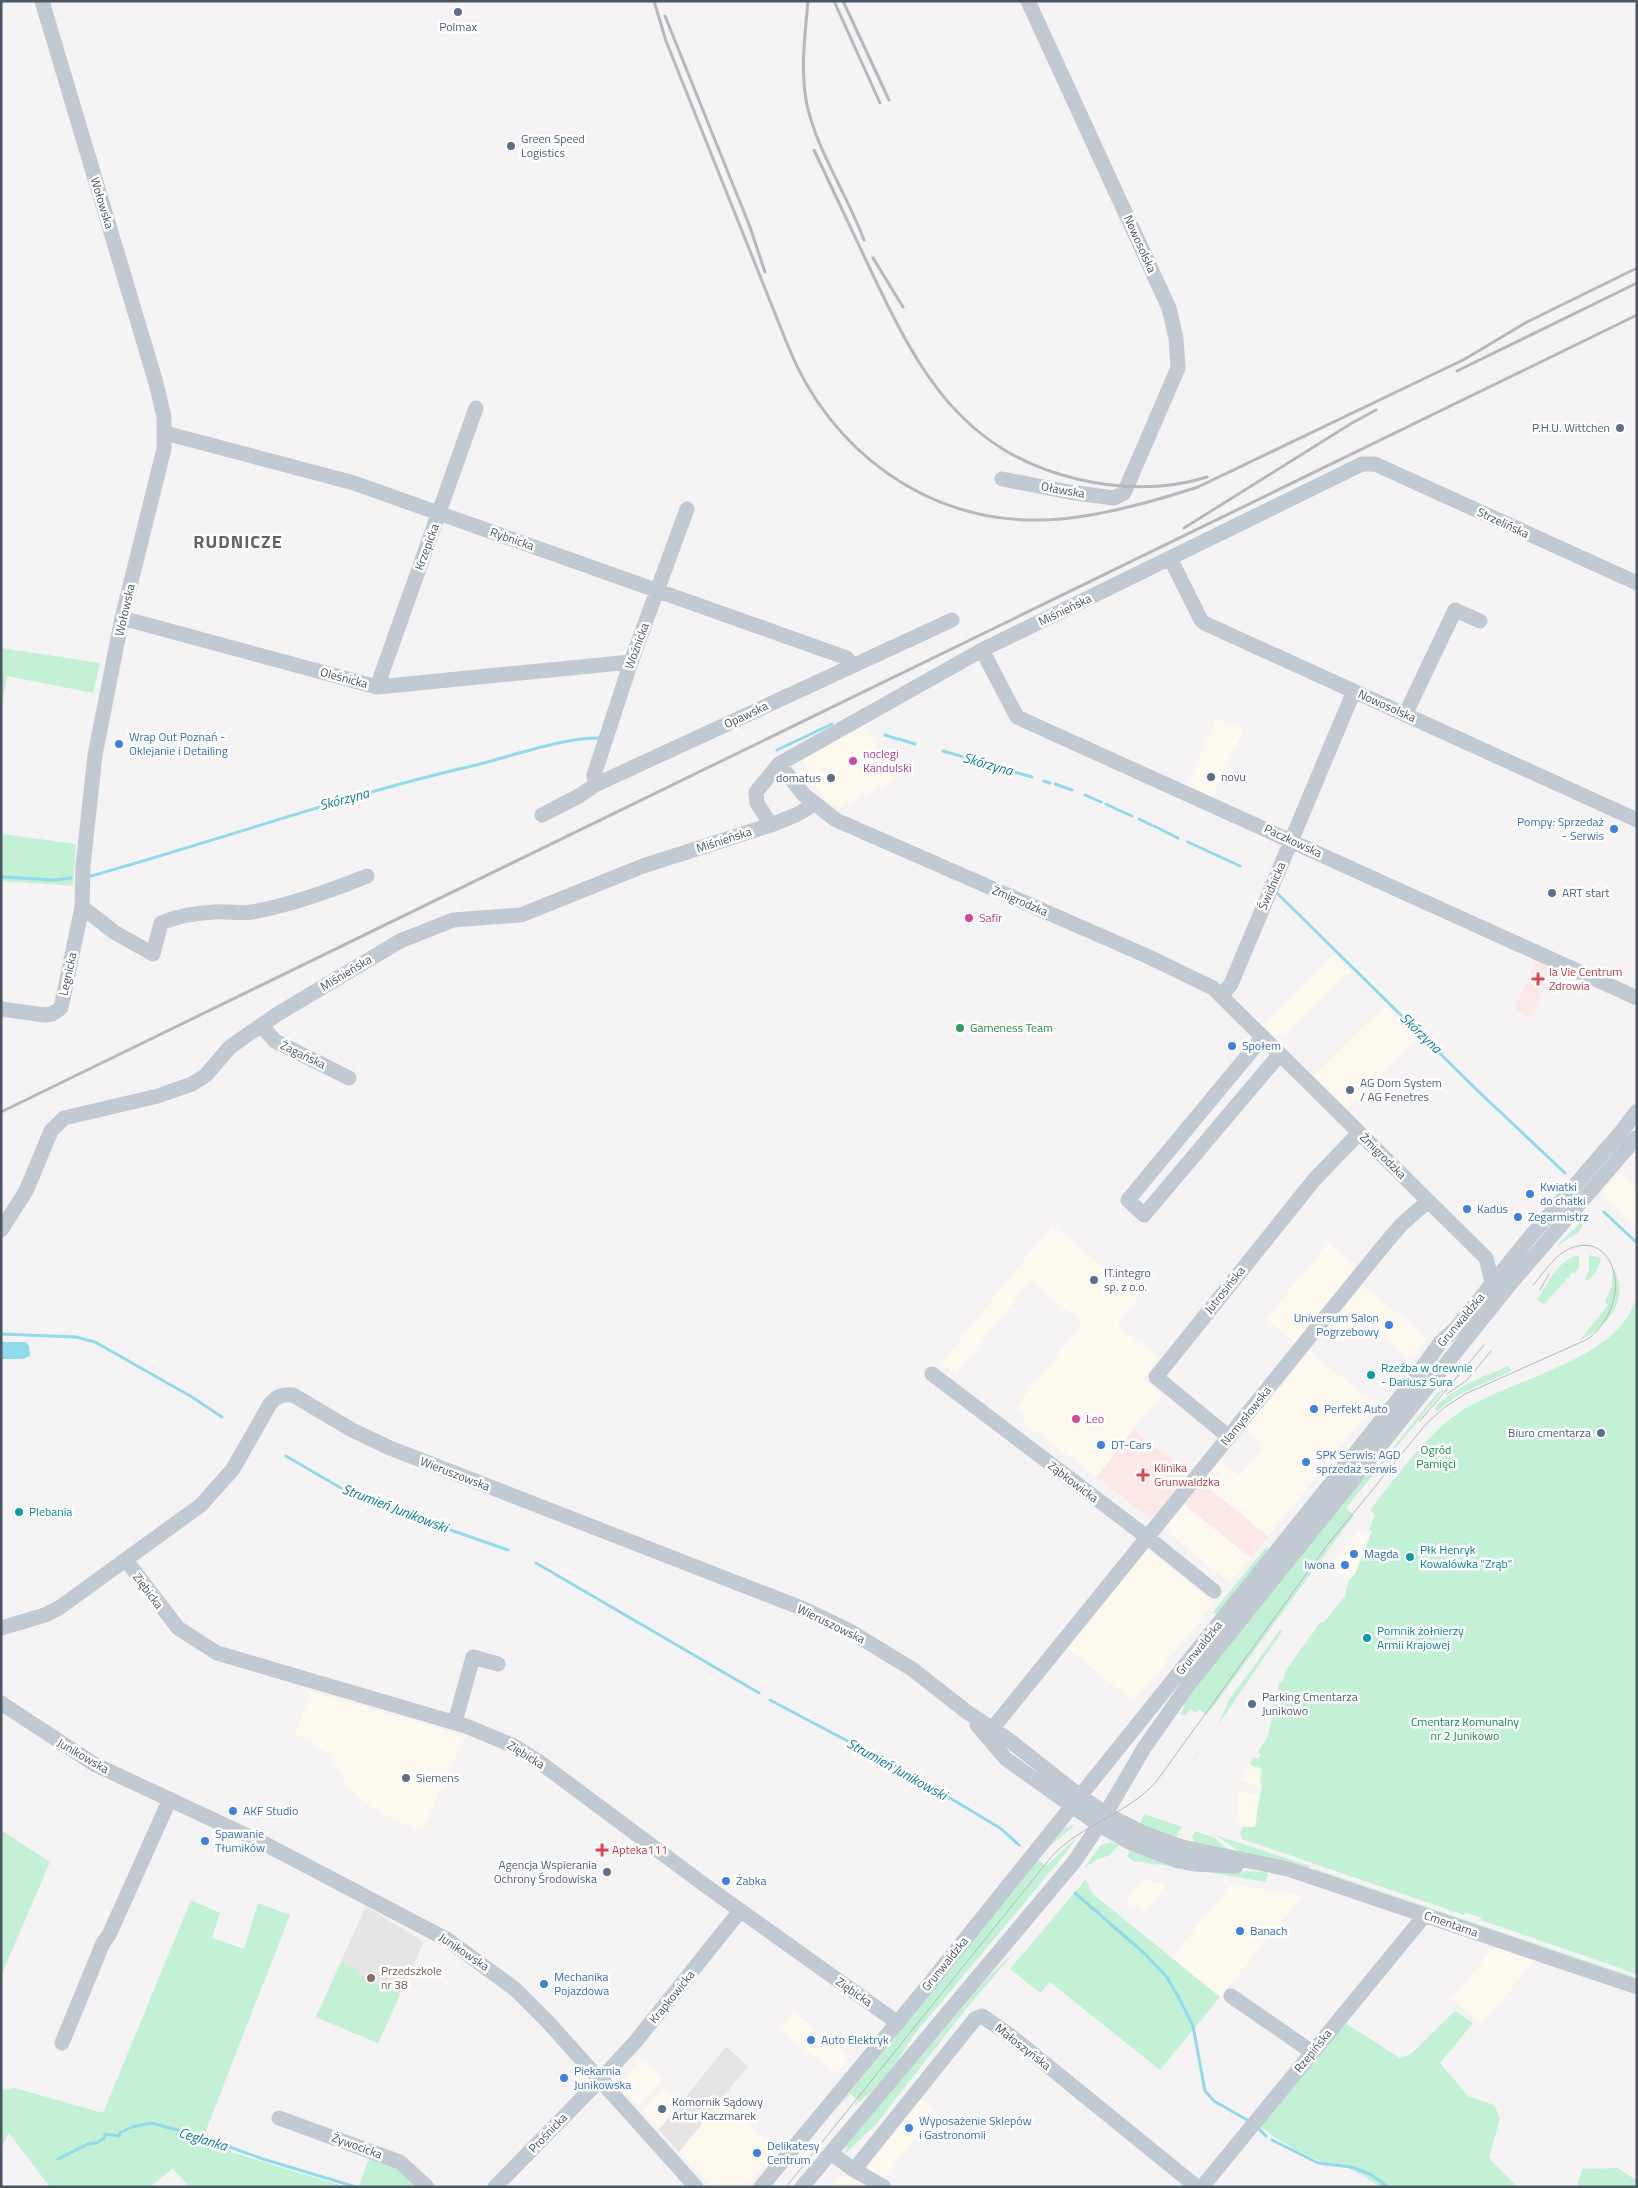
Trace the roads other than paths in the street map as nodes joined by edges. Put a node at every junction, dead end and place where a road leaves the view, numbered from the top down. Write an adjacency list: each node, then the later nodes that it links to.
1 (42, 1): 4 (street, Wołowska)
2 (1028, 1): 7 (street, Nowosolska)
3 (476, 408): 9 (street, Krzepicka)
4 (165, 433): 9 (street, Rybnicka); 13 (street, Wołowska)
5 (1369, 462): 10 (street, Miśnieńska); 11 (street, Strzelińska)
6 (1002, 479): 7 (street, Oławska)
7 (1124, 493)
8 (686, 509): 12 (street, Woźnicka)
9 (439, 514): 12 (street, Rybnicka); 19 (street, Krzepicka)
10 (1170, 558): 16 (street, Miśnieńska); 20 (street, Nowosolska)
11 (1637, 583)
12 (658, 590): 17 (street, Woźnicka); 18 (street, Rybnicka)
13 (122, 618): 19 (street, Oleśnicka); 30 (street, Wołowska)
14 (952, 620): 18 (street, Opawska)
15 (1480, 621): 21 (street)
16 (982, 650): 22 (street, Miśnieńska); 28 (street, Paczkowska)
17 (631, 662): 19 (street, Oleśnicka); 23 (street, Woźnicka)
18 (851, 666): 23 (street, Opawska)
19 (377, 687)
20 (1354, 691): 21 (street, Nowosolska); 28 (street, Świdnicka)
21 (1406, 715): 26 (street, Nowosolska)
22 (779, 764): 24 (street, Żmigrodzka); 27 (street, Miśnieńska)
23 (595, 785): 25 (street, Opawska)
24 (814, 804): 27 (street, Miśnieńska); 31 (street, Żmigrodzka)
25 (542, 815)
26 (1637, 820)
27 (771, 825): 34 (street, Miśnieńska)
28 (1292, 840): 31 (street, Świdnicka); 32 (street, Paczkowska)
29 (367, 876): 30 (street)
30 (82, 907): 33 (street, Legnicka)
31 (1222, 995): 35 (street, Żmigrodzka)
32 (1637, 998)
33 (1, 1008)
34 (262, 1026): 37 (street, Żagańska); 42 (street, Miśnieńska)
35 (1263, 1037): 36 (street, Żmigrodzka); 36 (street)
36 (1280, 1054): 39 (street, Żmigrodzka)
37 (350, 1078)
38 (1636, 1115): 43 (street, Grunwaldzka)
39 (1359, 1133): 41 (street, Żmigrodzka); 47 (street, Jutrosińska)
40 (1637, 1137): 59 (street, Grunwaldzka)
41 (1428, 1201): 44 (street, Żmigrodzka); 47 (street, Namysłowska)
42 (1, 1230)
43 (1514, 1256): 44 (street); 45 (street, Grunwaldzka)
44 (1486, 1258): 45 (street)
45 (1492, 1282): 58 (street, Grunwaldzka)
46 (932, 1374): 48 (street, Ząbkowicka)
47 (1229, 1437): 48 (street, Namysłowska)
48 (1146, 1537): 50 (street, Ząbkowicka); 56 (street, Namysłowska)
49 (126, 1560): 51 (street, Wieruszowska); 54 (street, Wieruszowska); 55 (street, Ziębicka)
50 (1214, 1591)
51 (1, 1628)
52 (498, 1664): 55 (street)
53 (1, 1703): 57 (street, Junikowska)
54 (967, 1712): 56 (street, Wieruszowska); 58 (street, Wieruszowska)
55 (455, 1722): 60 (street, Ziębicka)
56 (992, 1729): 58 (street, Wieruszowska)
57 (170, 1799): 65 (street); 67 (street, Junikowska)
58 (1076, 1801): 59 (street, Wieruszowska); 64 (street, Grunwaldzka)
59 (1103, 1819): 61 (street, Cmentarna); 69 (street, Grunwaldzka)
60 (740, 1911): 64 (street, Ziębicka); 67 (street, Krapkowicka)
61 (1425, 1915): 62 (street, Cmentarna); 66 (street, Rzepińska)
62 (1637, 1987)
63 (1231, 1996): 66 (street)
64 (898, 2022): 74 (street, Grunwaldzka)
65 (62, 2043)
66 (1312, 2052): 78 (street, Rzepińska)
67 (600, 2080): 72 (street, Prośnicka); 73 (street, Junikowska)
68 (279, 2118): 71 (street, Żywocicka)
69 (831, 2152): 70 (street); 75 (street, Grunwaldzka)
70 (854, 2170): 76 (street); 77 (street, Małoszyńska)
71 (427, 2187)
72 (495, 2187)
73 (696, 2187)
74 (761, 2187)
75 (802, 2187)
76 (884, 2187)
77 (1197, 2187)
78 (1202, 2187)

